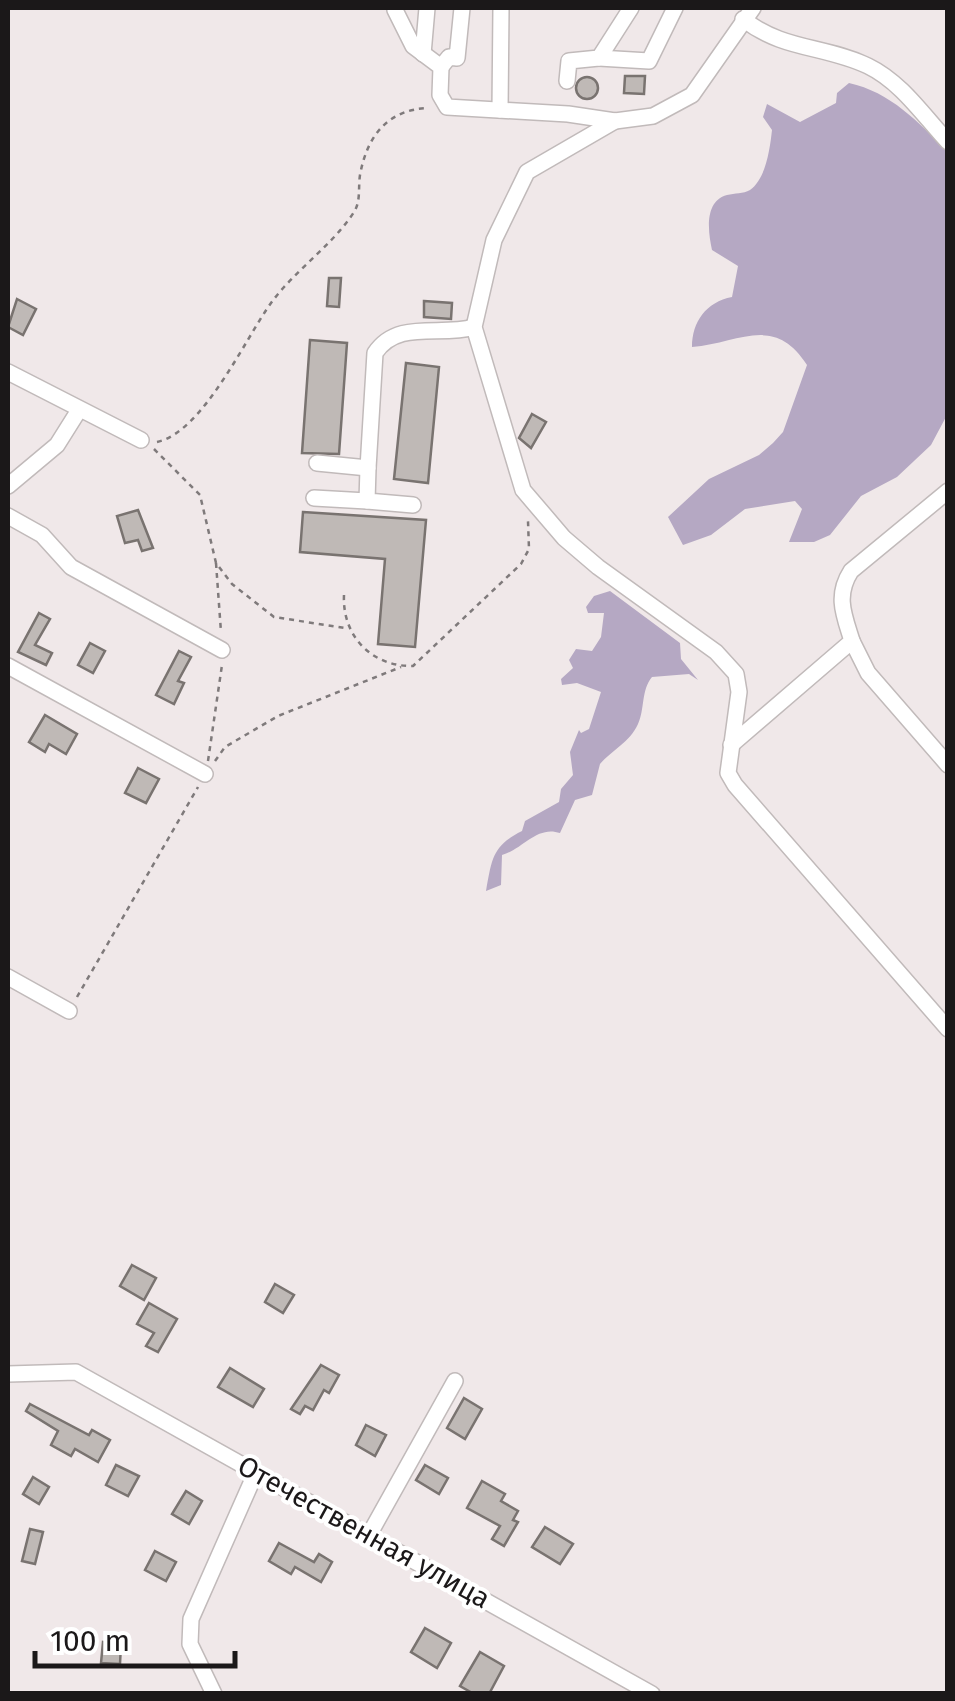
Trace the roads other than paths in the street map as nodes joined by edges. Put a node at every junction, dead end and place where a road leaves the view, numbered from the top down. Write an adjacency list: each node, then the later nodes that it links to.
1 (427, 8): 8 (street)
2 (462, 8): 10 (street)
3 (501, 8): 12 (street)
4 (631, 8): 9 (street)
5 (674, 8): 9 (street)
6 (395, 10): 8 (street)
7 (748, 13): 13 (street); 14 (street)
8 (423, 54): 10 (street)
9 (599, 58): 11 (street)
10 (441, 67): 12 (street)
11 (567, 81)
12 (500, 110): 13 (street)
13 (616, 122): 15 (street)
14 (948, 142)
15 (474, 327): 20 (street); 30 (street)
16 (8, 372): 17 (street)
17 (79, 410): 18 (street); 21 (street)
18 (141, 440)
19 (318, 463): 20 (street)
20 (368, 468): 24 (street)
21 (8, 486)
22 (946, 496): 27 (street)
23 (314, 498): 24 (street)
24 (367, 501): 25 (street)
25 (412, 505)
26 (8, 516): 28 (street)
27 (852, 641): 30 (street); 31 (street)
28 (222, 650)
29 (8, 666): 32 (street)
30 (731, 745): 35 (street)
31 (948, 765)
32 (205, 774)
33 (8, 977): 34 (street)
34 (69, 1011)
35 (948, 1028)
36 (8, 1374): 38 (street, Отечественная улица)
37 (455, 1381): 39 (street)
38 (256, 1472): 39 (street, Отечественная улица); 41 (street)
39 (369, 1535): 40 (street, Отечественная улица)
40 (624, 1678): 42 (street); 43 (street, Отечественная улица)
41 (214, 1694)
42 (612, 1694)
43 (652, 1694)

